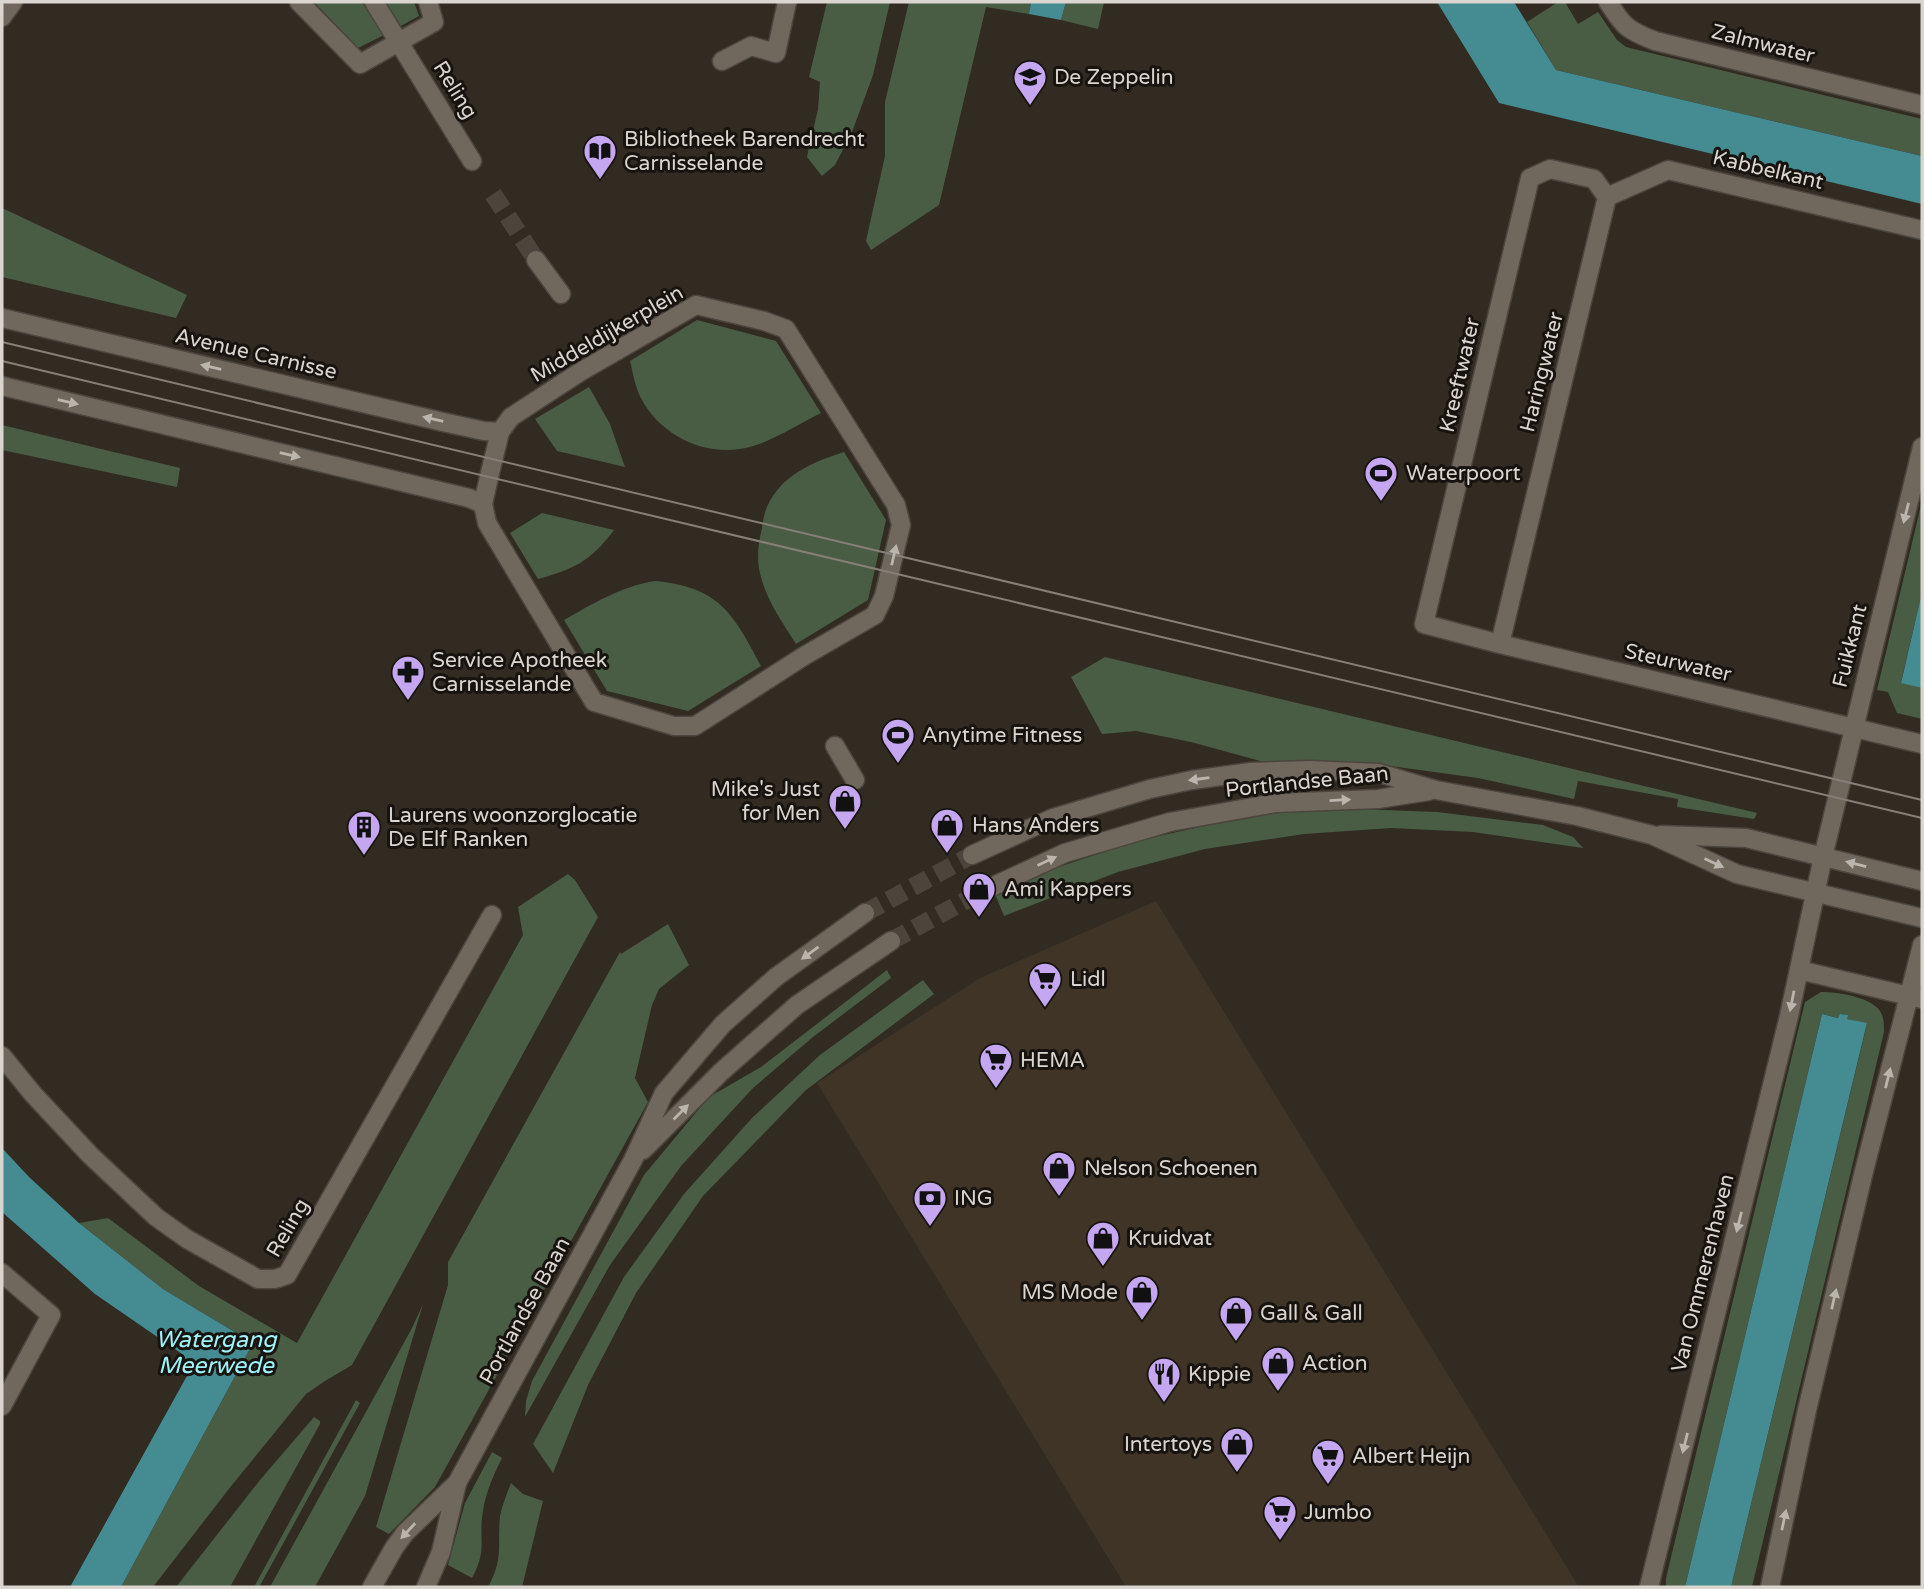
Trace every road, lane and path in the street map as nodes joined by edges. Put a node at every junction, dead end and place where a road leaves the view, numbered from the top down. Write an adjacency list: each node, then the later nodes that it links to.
1 (13, 2): 7 (street)
2 (299, 2): 8 (street)
3 (374, 2): 8 (street, Reling)
4 (428, 2): 8 (street)
5 (787, 2): 9 (street)
6 (1608, 2): 10 (street, Zalmwater)
7 (2, 17)
8 (399, 42): 11 (street, Reling)
9 (722, 61)
10 (1922, 105)
11 (472, 161)
12 (1607, 197): 13 (street, Kabbelkant); 21 (street, Kreeftwater); 22 (street, Haringwater)
13 (1922, 230)
14 (536, 260): 15 (street)
15 (561, 294)
16 (2, 317): 18 (street, Avenue Carnisse, one-way to 16)
17 (2, 386): 20 (street, one-way to 20)
18 (500, 432): 20 (street); 20 (street, Middeldijkerplein, one-way to 18)
19 (1922, 447): 23 (street, Fuikkant, one-way to 23)
20 (483, 504)
21 (1424, 624): 22 (street, Steurwater)
22 (1500, 644): 23 (street, Steurwater)
23 (1854, 729): 24 (street, Steurwater); 30 (street, Fuikkant)
24 (1922, 744)
25 (835, 746): 26 (street)
26 (855, 780)
27 (1436, 790): 28 (street, Portlandse Baan); 29 (street, Portlandse Baan, one-way to 29); 32 (street, Portlandse Baan, one-way to 27)
28 (1652, 835): 30 (street, Portlandse Baan); 33 (street, Portlandse Baan, one-way to 33)
29 (972, 855)
30 (1824, 857): 31 (street, Portlandse Baan, one-way to 30); 33 (street)
31 (1922, 881)
32 (985, 890)
33 (1815, 893): 36 (street, Portlandse Baan); 39 (street, Van Ommerenhaven)
34 (865, 913): 42 (street, Portlandse Baan, one-way to 42)
35 (492, 915): 41 (street, Reling)
36 (1922, 918)
37 (891, 941): 42 (street, Portlandse Baan, one-way to 37)
38 (1922, 945): 40 (street)
39 (1799, 970): 40 (street); 48 (street, Van Ommerenhaven, one-way to 48)
40 (1916, 997): 49 (street, one-way to 40)
41 (2, 1056)
42 (633, 1160): 45 (street, Portlandse Baan)
43 (2, 1273): 44 (street)
44 (2, 1406)
45 (457, 1483): 46 (street, Portlandse Baan, one-way to 46); 47 (street, Portlandse Baan)
46 (372, 1587)
47 (426, 1587)
48 (1649, 1587)
49 (1770, 1587)

